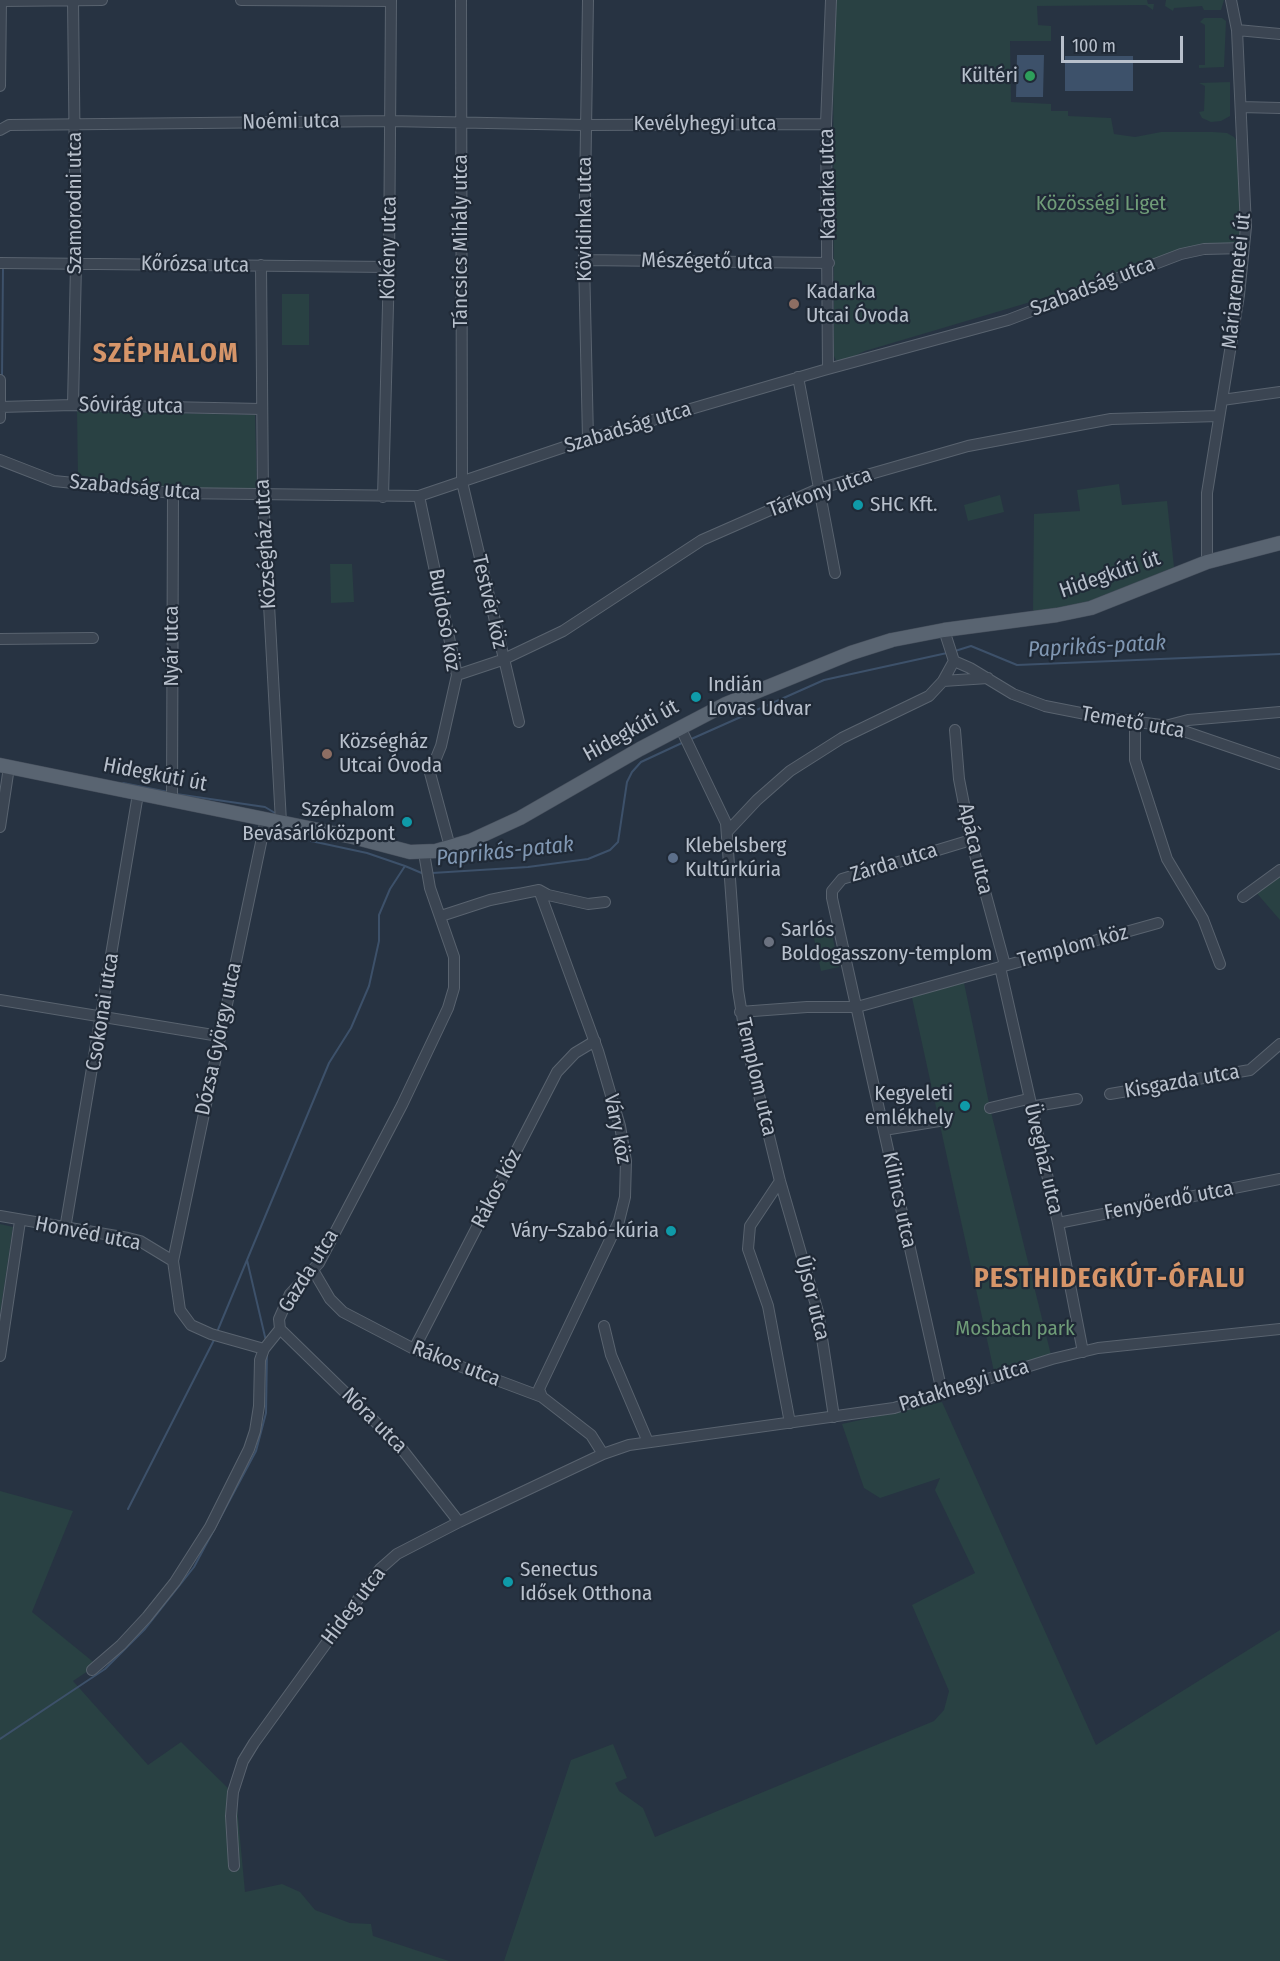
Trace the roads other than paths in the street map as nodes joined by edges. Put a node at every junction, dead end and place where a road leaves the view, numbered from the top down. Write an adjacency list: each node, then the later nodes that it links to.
1 (74, 0): 2 (street); 8 (street); 18 (street, Szamorodni utca)
2 (102, 0)
3 (241, 0): 9 (street)
4 (461, 0): 17 (street, Táncsics Mihály utca)
5 (588, 0): 19 (street, Kövidinka utca)
6 (831, 0): 20 (street, Kadarka utca)
7 (1231, 0): 11 (street, Máriaremetei út)
8 (1, 1): 13 (street)
9 (267, 1): 10 (street)
10 (391, 1): 16 (street, Kökény utca)
11 (1237, 30): 12 (street); 14 (street, Máriaremetei út)
12 (1280, 34)
13 (0, 86)
14 (1241, 106): 15 (street); 22 (street, Máriaremetei út)
15 (1280, 108)
16 (390, 121): 17 (street, Noémi utca); 18 (street, Noémi utca); 28 (street, Kökény utca)
17 (461, 123): 19 (street, Noémi utca); 41 (street, Táncsics Mihály utca)
18 (75, 124): 21 (street, Noémi utca); 26 (street, Szamorodni utca)
19 (585, 124): 20 (street, Kevélyhegyi utca); 23 (street, Kövidinka utca)
20 (826, 124): 25 (street, Kadarka utca)
21 (0, 130)
22 (1244, 249): 29 (street, Szabadság utca); 33 (street, Máriaremetei út)
23 (584, 260): 25 (street, Mészégető utca); 39 (street, Kövidinka utca)
24 (0, 263): 26 (street, Kőrózsa utca)
25 (829, 263): 29 (street, Kadarka utca)
26 (76, 264): 27 (street, Kőrózsa utca); 34 (street, Szamorodni utca)
27 (261, 265): 28 (street, Kőrózsa utca); 36 (street, Községház utca)
28 (389, 267): 46 (street, Kökény utca)
29 (828, 369): 30 (street, Szabadság utca)
30 (798, 377): 39 (street, Szabadság utca); 42 (street)
31 (0, 380): 35 (street)
32 (1280, 392): 33 (street)
33 (1222, 400): 37 (street, Máriaremetei út)
34 (73, 405): 35 (street, Sóvirág utca); 36 (street, Sóvirág utca)
35 (0, 407): 38 (street)
36 (261, 409): 44 (street, Községház utca)
37 (1219, 417): 42 (street, Tárkony utca); 48 (street, Máriaremetei út)
38 (0, 418)
39 (588, 439): 41 (street, Szabadság utca)
40 (0, 460): 43 (street, Szabadság utca)
41 (462, 482): 45 (street, Szabadság utca); 54 (street, Testvér köz)
42 (818, 489): 49 (street); 54 (street, Tárkony utca)
43 (173, 493): 44 (street, Szabadság utca); 67 (street, Nyár utca)
44 (263, 496): 46 (street, Szabadság utca); 69 (street, Községház utca)
45 (419, 496): 46 (street, Szabadság utca); 55 (street, Bujdosó köz)
46 (383, 497)
47 (1280, 543): 48 (main road, Hidegkúti út)
48 (1207, 562): 50 (main road, Hidegkúti út)
49 (835, 573)
50 (944, 630): 53 (street); 62 (main road, Hidegkúti út)
51 (93, 638): 52 (street)
52 (0, 639)
53 (951, 655): 56 (street, Temető utca); 57 (street)
54 (502, 660): 55 (street, Tárkony utca); 59 (street, Testvér köz)
55 (457, 675): 73 (street, Bujdosó köz)
56 (988, 678): 57 (street); 60 (street, Temető utca)
57 (943, 681): 71 (street)
58 (1280, 712): 61 (street)
59 (519, 722)
60 (1135, 722): 61 (street, Temető utca); 81 (street)
61 (1169, 726): 64 (street, Temető utca)
62 (682, 730): 71 (street, Templom utca); 73 (main road, Hidegkúti út)
63 (956, 730): 72 (street, Apáca utca)
64 (1280, 764)
65 (5, 766): 66 (main road, Hidegkúti út); 70 (street)
66 (138, 794): 67 (main road, Hidegkúti út); 86 (street, Csokonai utca)
67 (172, 796): 68 (main road, Hidegkúti út)
68 (266, 819): 69 (main road, Hidegkúti út); 87 (street, Dózsa György utca)
69 (280, 822): 74 (main road, Hidegkúti út)
70 (0, 826)
71 (727, 832): 85 (street, Templom utca)
72 (971, 840): 82 (street, Apáca utca); 84 (street, Zárda utca)
73 (450, 847): 74 (main road, Hidegkúti út)
74 (424, 853): 79 (street, Gazda utca)
75 (1280, 870): 77 (street)
76 (539, 890): 78 (street); 79 (street); 88 (street, Váry köz)
77 (1243, 897)
78 (605, 902)
79 (441, 916): 103 (street, Gazda utca)
80 (1158, 923): 82 (street, Templom köz)
81 (1220, 964)
82 (1002, 966): 84 (street, Templom köz); 92 (street, Üvegház utca)
83 (0, 1000): 86 (street)
84 (857, 1007): 85 (street, Templom köz); 95 (street, Kilincs utca)
85 (741, 1012): 97 (street, Templom utca)
86 (102, 1018): 87 (street); 101 (street, Csokonai utca)
87 (219, 1036): 102 (street, Dózsa György utca)
88 (595, 1041): 108 (street, Rákos köz); 112 (street, Váry köz)
89 (1280, 1044): 90 (street, Kisgazda utca)
90 (1110, 1094)
91 (1077, 1099): 92 (street)
92 (1029, 1103): 93 (street); 100 (street, Üvegház utca)
93 (990, 1108)
94 (939, 1121): 95 (street)
95 (884, 1130): 111 (street, Kilincs utca)
96 (1280, 1179): 100 (street, Fenyőerdő utca)
97 (780, 1181): 113 (street, Újsor utca); 114 (street)
98 (0, 1216): 99 (street, Honvéd utca)
99 (20, 1221): 101 (street, Honvéd utca); 110 (street)
100 (1058, 1223): 109 (street, Üvegház utca)
101 (65, 1229): 102 (street, Honvéd utca)
102 (173, 1261): 107 (street, Dózsa György utca)
103 (313, 1270): 105 (street, Gazda utca); 108 (street, Rákos utca)
104 (604, 1326): 115 (street)
105 (280, 1329): 107 (street, Gazda utca); 117 (street, Nóra utca)
106 (1280, 1329): 109 (street, Patakhegyi utca)
107 (266, 1345): 118 (street)
108 (414, 1349): 112 (street, Rákos utca)
109 (1083, 1352): 111 (street, Patakhegyi utca)
110 (0, 1356)
111 (942, 1392): 113 (street, Patakhegyi utca)
112 (542, 1397): 116 (street, Rákos utca)
113 (834, 1417): 114 (street, Patakhegyi utca)
114 (790, 1423): 115 (street, Patakhegyi utca)
115 (648, 1442): 116 (street, Patakhegyi utca)
116 (603, 1454): 117 (street, Hideg utca)
117 (459, 1522): 119 (street, Hideg utca)
118 (92, 1670)
119 (234, 1866)

